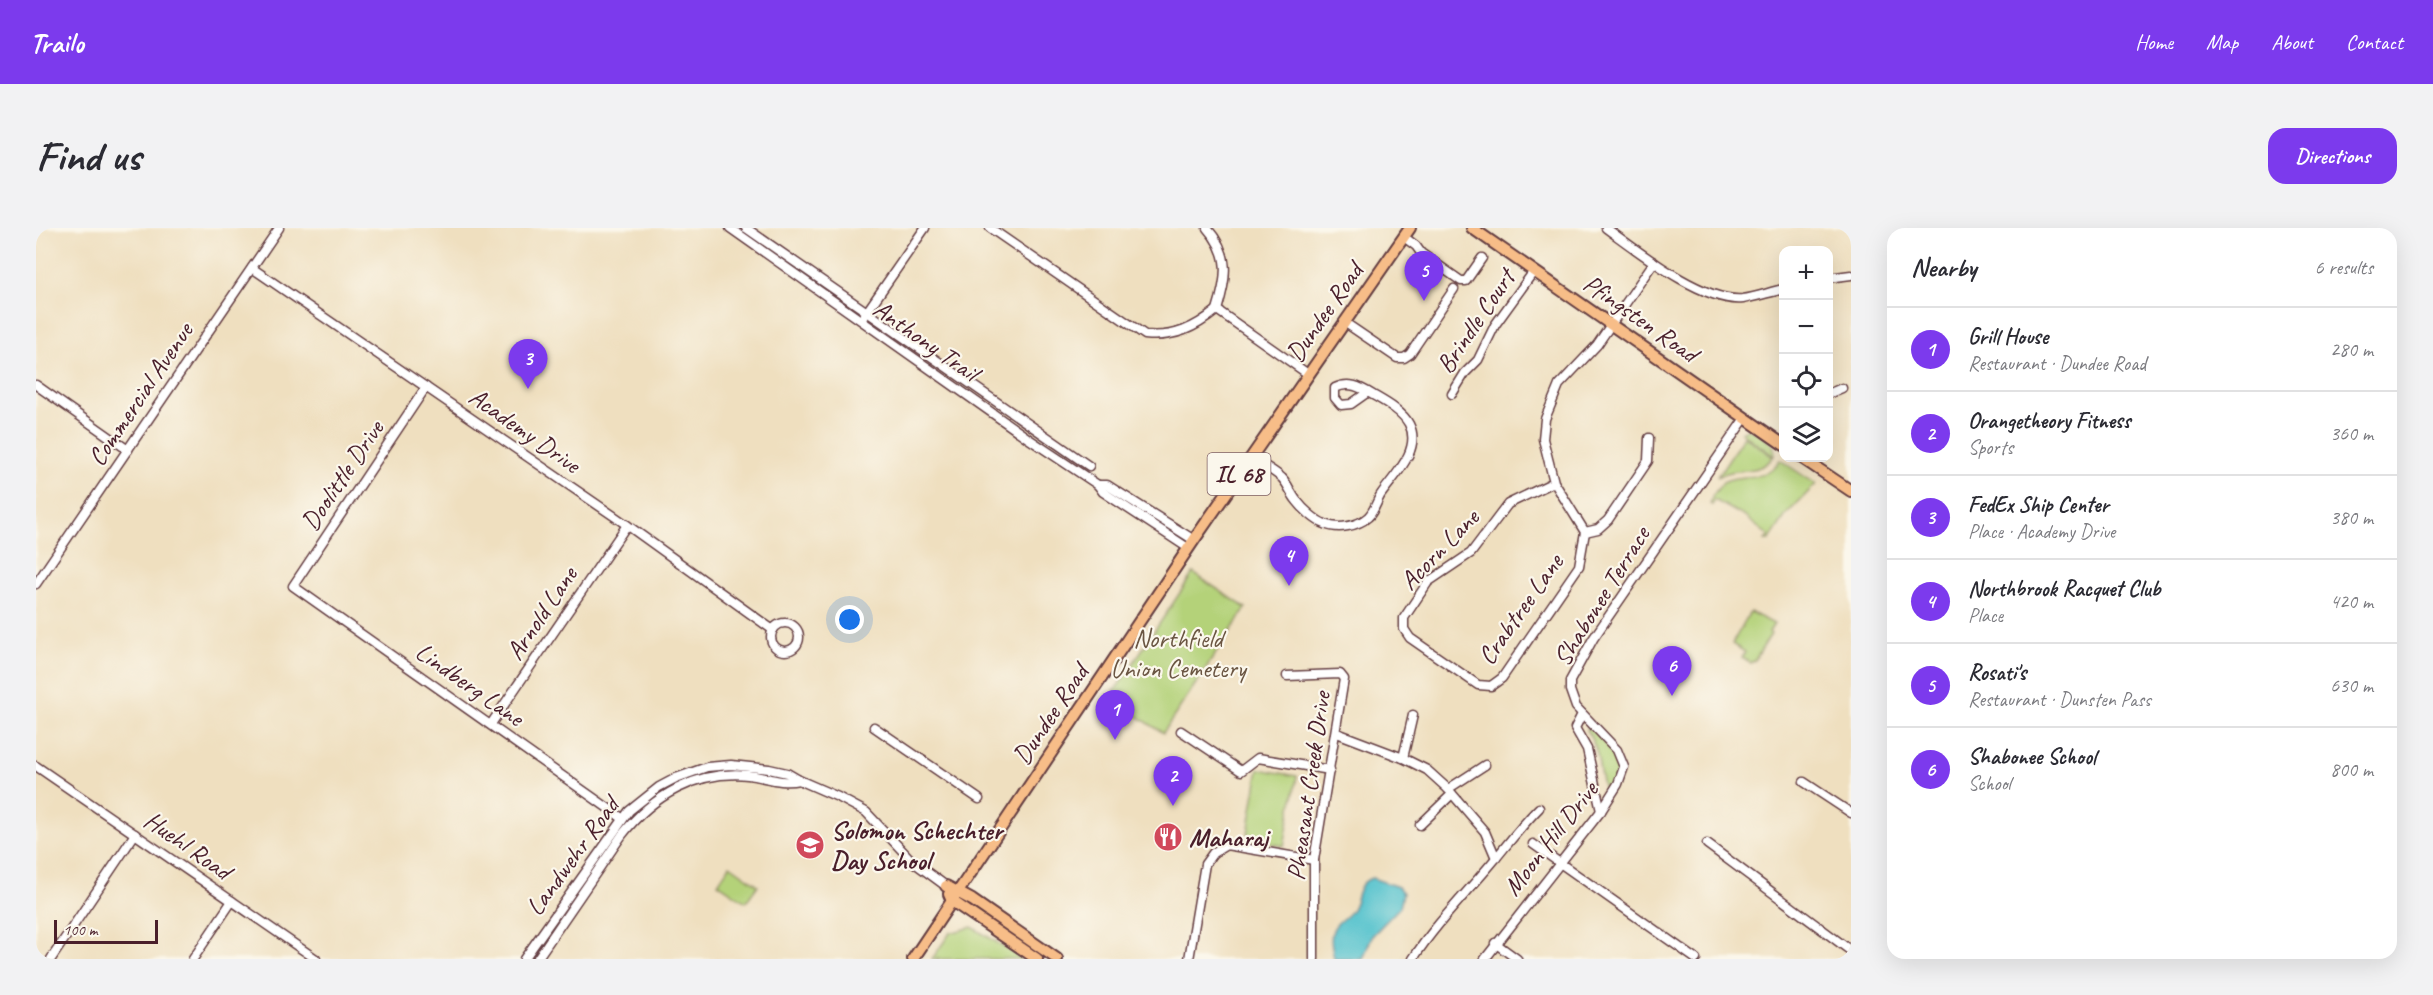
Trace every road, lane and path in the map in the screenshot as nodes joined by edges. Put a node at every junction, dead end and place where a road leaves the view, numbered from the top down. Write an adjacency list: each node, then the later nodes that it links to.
1 (279, 228): 12 (street, Commercial Avenue)
2 (730, 228): 19 (street, Anthony Trail)
3 (746, 228): 19 (street, Anthony Trail)
4 (925, 228): 19 (street)
5 (990, 228): 18 (street)
6 (1207, 228): 18 (street)
7 (1472, 228): 13 (main road, Pfingsten Road)
8 (1606, 228): 11 (street)
9 (1407, 233): 10 (street); 20 (main road, Dundee Road / IL 68)
10 (1482, 258)
11 (1654, 262): 17 (street); 21 (street, Crabtree Lane)
12 (252, 268): 24 (street, Academy Drive); 34 (street, Commercial Avenue)
13 (1534, 271): 21 (main road, Pfingsten Road); 28 (street, Brindle Court)
14 (1851, 275): 15 (street)
15 (1833, 277)
16 (1454, 288): 20 (street)
17 (1779, 290)
18 (1217, 310): 22 (street)
19 (864, 316): 30 (street, Anthony Trail); 32 (street, Anthony Trail)
20 (1344, 322): 22 (main road, Dundee Road / IL 68)
21 (1611, 325): 29 (main road, Pfingsten Road); 38 (street, Crabtree Lane)
22 (1308, 374): 35 (main road, Dundee Road / IL 68)
23 (36, 385): 34 (street)
24 (426, 387): 40 (street, Academy Drive); 44 (street, Doolittle Drive)
25 (1842, 388): 27 (street)
26 (1368, 392): 35 (street)
27 (1833, 392)
28 (1452, 394)
29 (1745, 418): 33 (main road, Pfingsten Road); 48 (street, Shabonee Terrace)
30 (1036, 429): 32 (street); 37 (street, Anthony Trail)
31 (1649, 438): 41 (street, Crabtree Lane)
32 (1029, 439): 42 (street, Anthony Trail)
33 (1779, 442)
34 (128, 450): 43 (street, Commercial Avenue)
35 (1251, 457): 42 (main road, Dundee Road / IL 68)
36 (1808, 462): 39 (main road)
37 (1089, 466)
38 (1554, 482): 41 (street, Crabtree Lane); 46 (street, Acorn Lane)
39 (1851, 491)
40 (627, 525): 45 (street, Academy Drive); 50 (street, Arnold Lane)
41 (1585, 532): 46 (street, Crabtree Lane)
42 (1191, 544): 74 (main road, Dundee Road / IL 68)
43 (36, 584)
44 (293, 586): 50 (street, Lindberg Lane)
45 (773, 630)
46 (1410, 638)
47 (1287, 676): 53 (street, Pheasant Creek Drive)
48 (1582, 714): 63 (street, Shabonee Terrace); 63 (street, Moon Hill Drive)
49 (1413, 715): 54 (street)
50 (490, 724): 65 (street, Lindberg Lane)
51 (874, 727): 61 (street)
52 (1181, 731): 56 (street)
53 (1337, 733): 54 (street); 56 (street, Pheasant Creek Drive)
54 (1403, 758): 60 (street)
55 (1485, 765): 60 (street)
56 (1330, 770): 71 (street, Pheasant Creek Drive)
57 (38, 771): 67 (street, Huehl Road)
58 (799, 780): 65 (street, Landwehr Road); 73 (street, Landwehr Road); 83 (street, Landwehr Road)
59 (1804, 782): 64 (street)
60 (1450, 792): 66 (street); 70 (street)
61 (980, 799)
62 (1539, 808): 70 (street)
63 (1601, 811): 72 (street, Moon Hill Drive)
64 (1851, 813)
65 (622, 818): 82 (street, Landwehr Road)
66 (1420, 825)
67 (135, 834): 75 (street, Huehl Road); 79 (street)
68 (1533, 844): 72 (street)
69 (1707, 844): 78 (street)
70 (1496, 858): 89 (street)
71 (1314, 860): 87 (street); 88 (street, Pheasant Creek Drive)
72 (1559, 863): 77 (street, Moon Hill Drive); 92 (street)
73 (946, 886): 74 (main road, Landwehr Road); 76 (main road)
74 (958, 891): 76 (main road, Dundee Road / IL 68); 86 (main road, Landwehr Road)
75 (232, 901): 80 (street); 81 (street, Huehl Road)
76 (952, 901): 84 (main road, Dundee Road / IL 68); 85 (main road)
77 (1495, 943): 90 (street, Moon Hill Drive); 91 (street)
78 (1851, 951)
79 (51, 959)
80 (193, 959)
81 (316, 959)
82 (524, 959)
83 (537, 959)
84 (913, 959)
85 (1037, 959)
86 (1057, 959)
87 (1190, 959)
88 (1314, 959)
89 (1413, 959)
90 (1485, 959)
91 (1517, 959)
92 (1696, 959)

